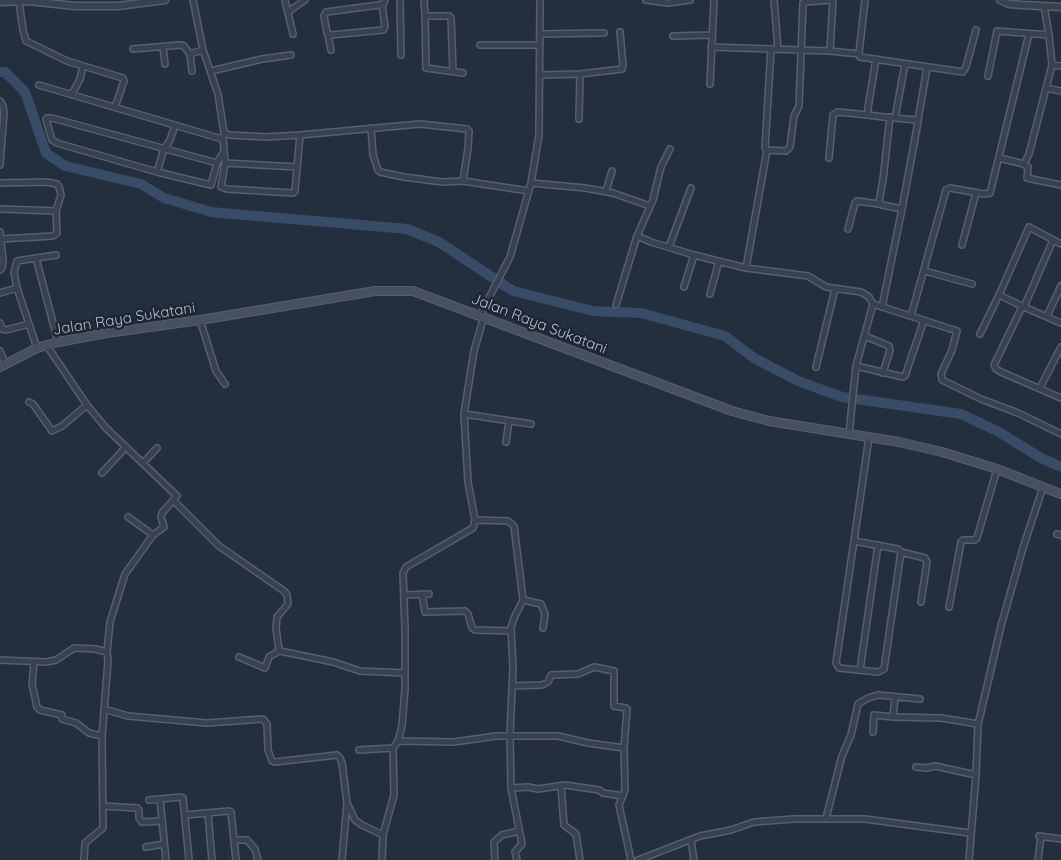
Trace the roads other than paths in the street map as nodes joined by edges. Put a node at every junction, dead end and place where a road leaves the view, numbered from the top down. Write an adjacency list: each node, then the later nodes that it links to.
1 (165, 0): 21 (street)
2 (193, 0): 42 (street)
3 (285, 0): 24 (street)
4 (305, 0): 24 (street)
5 (400, 0): 48 (street)
6 (424, 0): 25 (street)
7 (540, 0): 30 (street)
8 (646, 0): 9 (street)
9 (690, 0)
10 (714, 0): 33 (street)
11 (774, 0): 44 (street)
12 (832, 0): 16 (street); 46 (street)
13 (865, 0): 49 (street)
14 (1000, 0): 22 (street)
15 (29, 1): 18 (street); 20 (street)
16 (803, 1): 45 (street)
17 (0, 2): 18 (street)
18 (20, 2): 55 (street)
19 (384, 2): 32 (street); 32 (street)
20 (75, 3): 21 (street)
21 (118, 3)
22 (1044, 6): 23 (street); 34 (street)
23 (1061, 6)
24 (288, 12): 29 (street)
25 (425, 16): 60 (street); 60 (street)
26 (976, 30): 57 (street)
27 (620, 32): 62 (street)
28 (604, 33): 30 (street)
29 (293, 34)
30 (540, 34): 37 (street)
31 (1029, 34): 34 (street); 64 (street); 85 (street)
32 (328, 35): 43 (street)
33 (712, 35): 35 (street); 39 (street)
34 (1050, 35): 54 (street)
35 (672, 36)
36 (480, 45): 37 (street)
37 (540, 45): 63 (street)
38 (163, 46): 40 (street); 47 (street); 52 (street)
39 (711, 46): 41 (street); 65 (street)
40 (133, 49)
41 (771, 49): 44 (street); 82 (street)
42 (203, 50): 47 (street); 59 (street)
43 (331, 50)
44 (778, 50): 45 (street)
45 (801, 50): 46 (street); 82 (street)
46 (830, 51): 49 (street)
47 (190, 54): 58 (street)
48 (401, 54)
49 (859, 54): 51 (street)
50 (291, 55): 59 (street)
51 (876, 59): 53 (street); 72 (street)
52 (165, 64)
53 (904, 64): 57 (street); 73 (street)
54 (1052, 64): 56 (street); 67 (street)
55 (83, 66): 69 (street); 71 (street)
56 (1061, 66)
57 (927, 68): 75 (street)
58 (192, 71)
59 (211, 71): 79 (street)
60 (453, 71): 61 (street)
61 (463, 73)
62 (580, 74): 63 (street); 74 (street)
63 (540, 75): 95 (street)
64 (988, 76)
65 (710, 84)
66 (39, 85): 69 (street)
67 (1046, 88): 68 (street); 88 (street)
68 (1061, 91)
69 (72, 94): 71 (street)
70 (0, 101): 89 (street)
71 (115, 107): 76 (street)
72 (868, 115): 73 (street); 84 (street)
73 (892, 118): 75 (street); 103 (street)
74 (579, 119)
75 (918, 120): 105 (street)
76 (175, 126): 79 (street); 80 (street)
77 (372, 128): 78 (street); 93 (street); 93 (street)
78 (300, 135): 79 (street); 90 (street)
79 (223, 136): 83 (street)
80 (164, 149): 86 (street); 92 (street); 92 (street)
81 (670, 149): 104 (street)
82 (767, 150): 120 (street)
83 (223, 153): 86 (street); 87 (street)
84 (830, 158)
85 (999, 158): 88 (street); 102 (street)
86 (217, 163): 96 (street)
87 (225, 163): 90 (street); 98 (street)
88 (1023, 164): 97 (street)
89 (0, 165)
90 (297, 167): 98 (street)
91 (612, 170): 101 (street)
92 (157, 172): 96 (street)
93 (463, 181): 100 (street)
94 (0, 183): 107 (street)
95 (531, 183): 100 (street); 101 (street)
96 (211, 185): 98 (street)
97 (1061, 185)
98 (221, 187)
99 (691, 188): 115 (street)
100 (530, 191): 135 (street)
101 (606, 191): 104 (street)
102 (976, 193): 114 (street); 122 (street)
103 (880, 204): 105 (street); 108 (street)
104 (650, 206): 110 (street)
105 (902, 209): 134 (street)
106 (0, 210): 107 (street)
107 (56, 211): 111 (street)
108 (848, 229)
109 (0, 232): 111 (street)
110 (637, 236): 115 (street); 132 (street)
111 (0, 239): 121 (street)
112 (1053, 240): 113 (street); 130 (street); 133 (street)
113 (1061, 244)
114 (962, 245)
115 (669, 247): 117 (street)
116 (56, 255): 118 (street)
117 (694, 255): 119 (street); 125 (street)
118 (36, 258): 126 (street); 145 (street)
119 (719, 261): 120 (street); 129 (street)
120 (746, 268): 127 (street)
121 (0, 270)
122 (924, 271): 123 (street); 136 (street)
123 (972, 284)
124 (1061, 286): 137 (street)
125 (684, 287)
126 (17, 288): 128 (street); 142 (street)
127 (835, 289): 131 (street); 152 (street)
128 (0, 293)
129 (710, 294)
130 (999, 295): 133 (street); 143 (street)
131 (873, 304): 134 (street); 144 (street)
132 (616, 305)
133 (1024, 306): 137 (street); 155 (street)
134 (882, 307): 136 (street)
135 (482, 316): 138 (main road, Jalan Raya Sukatani); 159 (street); 162 (main road, Jalan Raya Sukatani)
136 (911, 316): 139 (street)
137 (1047, 316): 141 (street)
138 (200, 320): 145 (main road, Jalan Raya Sukatani); 154 (street)
139 (924, 320): 153 (street); 163 (street)
140 (0, 323): 142 (street)
141 (1061, 323)
142 (29, 324): 148 (street)
143 (980, 334)
144 (865, 336): 151 (street); 153 (street)
145 (58, 342): 146 (main road, Jalan Raya Sukatani)
146 (46, 346): 148 (main road, Jalan Raya Sukatani); 158 (street)
147 (1061, 347): 155 (street)
148 (37, 348): 150 (main road, Jalan Raya Sukatani)
149 (0, 351): 150 (street)
150 (2, 365)
151 (856, 366): 153 (street); 162 (street)
152 (816, 367)
153 (883, 373)
154 (225, 384)
155 (1040, 388): 156 (street)
156 (1061, 398)
157 (30, 402): 158 (street)
158 (87, 405): 166 (street)
159 (464, 414): 160 (street); 175 (street)
160 (509, 421): 161 (street); 165 (street)
161 (531, 424)
162 (849, 434): 164 (main road, Jalan Raya Sukatani)
163 (1061, 434)
164 (869, 437): 169 (main road, Jalan Raya Sukatani); 177 (street)
165 (506, 442)
166 (126, 447): 168 (street); 170 (street)
167 (157, 448): 168 (street)
168 (142, 463): 173 (street)
169 (998, 469): 171 (main road, Jalan Raya Sukatani); 185 (street)
170 (102, 473)
171 (1043, 487): 172 (main road, Jalan Raya Sukatani); 200 (street)
172 (1061, 494)
173 (172, 500): 176 (street); 188 (street)
174 (128, 517): 176 (street)
175 (475, 520): 182 (street); 183 (street)
176 (153, 535): 189 (street)
177 (854, 541): 178 (street); 193 (street)
178 (878, 545): 179 (street); 193 (street)
179 (901, 552): 184 (street); 193 (street)
180 (422, 594): 181 (street); 182 (street); 187 (street)
181 (429, 594)
182 (404, 595): 194 (street)
183 (523, 600): 186 (street); 187 (street)
184 (921, 602)
185 (949, 607)
186 (543, 628)
187 (511, 631): 195 (street)
188 (280, 650): 190 (street); 194 (street)
189 (107, 652): 192 (street); 198 (street)
190 (239, 657)
191 (0, 660): 192 (street)
192 (34, 662): 203 (street)
193 (860, 670)
194 (405, 672): 204 (street)
195 (512, 686): 202 (street); 206 (street)
196 (895, 697): 197 (street); 199 (street); 219 (street)
197 (920, 699)
198 (104, 710): 203 (street); 215 (street)
199 (893, 717): 200 (street); 201 (street)
200 (978, 724): 209 (street)
201 (873, 732)
202 (510, 735): 204 (street); 206 (street); 211 (street)
203 (102, 736): 216 (street)
204 (398, 741): 205 (street)
205 (393, 748): 207 (street); 223 (street)
206 (624, 748): 212 (street)
207 (360, 750)
208 (916, 767): 209 (street)
209 (976, 775): 222 (street)
210 (561, 786): 211 (street); 212 (street); 239 (street)
211 (511, 788): 221 (street)
212 (623, 796): 240 (street)
213 (160, 799): 214 (street); 218 (street); 220 (street)
214 (149, 800)
215 (347, 803): 223 (street); 235 (street)
216 (103, 806): 220 (street); 229 (street)
217 (208, 813): 218 (street); 225 (street); 232 (street)
218 (185, 815): 231 (street)
219 (826, 818): 222 (street); 226 (street)
220 (162, 821): 227 (street)
221 (519, 831): 237 (street); 238 (street)
222 (970, 833): 243 (street)
223 (383, 835): 236 (street)
224 (1061, 839): 244 (street)
225 (234, 840): 233 (street); 234 (street)
226 (691, 840): 241 (street); 242 (street)
227 (164, 844): 228 (street); 230 (street)
228 (146, 847)
229 (84, 860)
230 (166, 860)
231 (189, 860)
232 (212, 860)
233 (236, 860)
234 (258, 860)
235 (342, 860)
236 (382, 860)
237 (495, 860)
238 (517, 860)
239 (580, 860)
240 (631, 860)
241 (638, 860)
242 (694, 860)
243 (969, 860)
244 (1038, 860)

